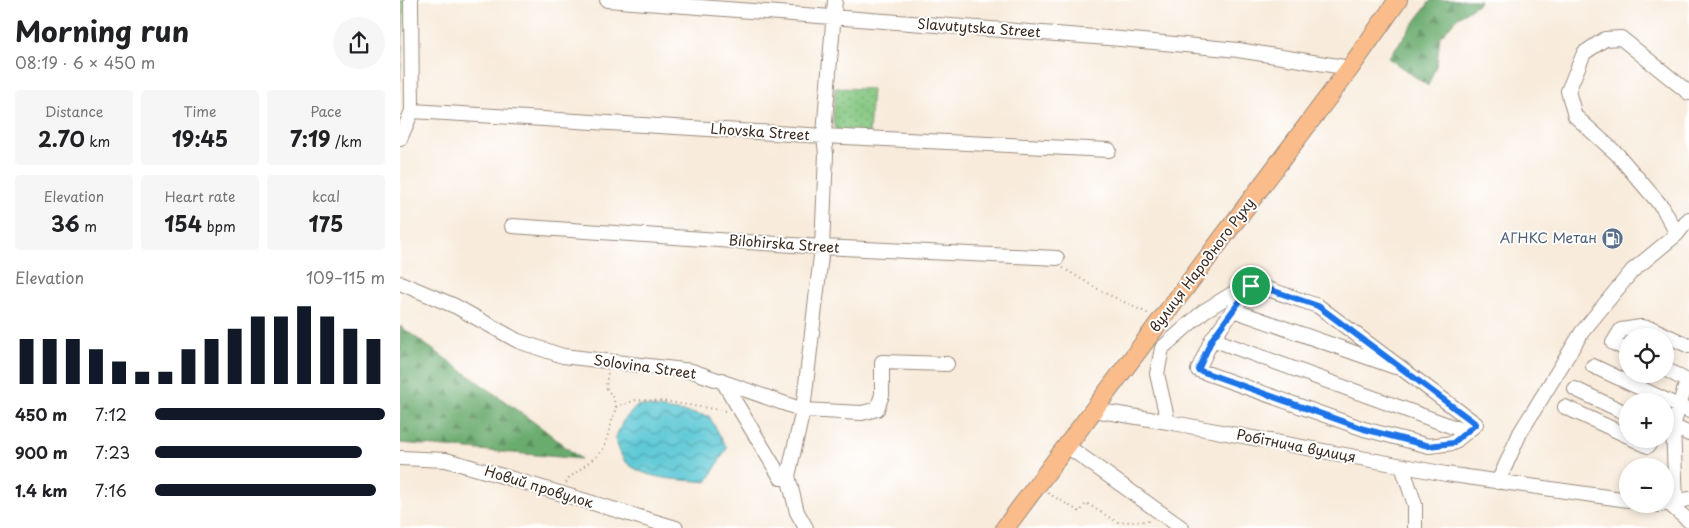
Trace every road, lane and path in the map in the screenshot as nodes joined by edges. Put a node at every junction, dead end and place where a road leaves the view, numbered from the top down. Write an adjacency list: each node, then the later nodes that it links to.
1 (411, 0): 8 (street)
2 (607, 0): 5 (street, Slavutytska Street)
3 (835, 0): 5 (street)
4 (1398, 0): 6 (main road, вулиця Народного Руху)
5 (834, 17): 6 (street, Slavutytska Street); 9 (street)
6 (1350, 68): 20 (main road, вулиця Народного Руху)
7 (1689, 93): 14 (street)
8 (412, 111): 9 (street, Lhovska Street); 10 (street)
9 (824, 136): 11 (street, Lhovska Street); 15 (street)
10 (400, 139)
11 (1109, 150)
12 (1689, 219): 14 (street)
13 (512, 226): 15 (street, Bilohirska Street)
14 (1677, 234): 54 (street)
15 (822, 247): 16 (street, Bilohirska Street); 39 (street)
16 (1057, 258): 20 (path)
17 (400, 283): 28 (street, Solovina Street)
18 (1251, 286): 19 (street); 31 (street); 43 (street)
19 (1233, 310): 24 (street); 31 (street)
20 (1162, 320): 40 (main road, вулиця Народного Руху)
21 (1634, 328): 22 (street)
22 (1647, 328)
23 (1619, 333): 26 (street)
24 (1212, 339): 45 (street); 45 (street)
25 (1674, 339): 27 (street)
26 (1619, 346)
27 (1689, 346)
28 (609, 361): 33 (street, Solovina Street); 36 (path)
29 (947, 364): 39 (street, Solovina Street)
30 (1593, 366): 38 (street)
31 (1408, 372): 45 (street)
32 (1674, 374): 34 (street)
33 (722, 380): 39 (street, Solovina Street); 42 (street)
34 (1688, 381): 38 (street)
35 (1574, 389): 41 (street)
36 (616, 407): 42 (path); 56 (path)
37 (1565, 407): 46 (street)
38 (1684, 409): 44 (street)
39 (803, 410): 53 (street)
40 (1094, 410): 43 (street, Робітнича вулиця); 49 (main road, вулиця Народного Руху)
41 (1619, 410)
42 (740, 413): 53 (street)
43 (1168, 422): 52 (street, Робітнича вулиця)
44 (1674, 426)
45 (1467, 432)
46 (1619, 432)
47 (1674, 432): 48 (street)
48 (1689, 434)
49 (1067, 446): 55 (main road, вулиця Народного Руху); 64 (street)
50 (1672, 448): 58 (street)
51 (400, 458): 56 (street, Новий провулок)
52 (1402, 466): 54 (street, Робітнича вулиця); 65 (street)
53 (788, 476): 62 (street)
54 (1498, 482): 57 (street, Робітнича вулиця)
55 (1036, 486): 59 (path); 63 (main road, вулиця Народного Руху)
56 (559, 493): 61 (street, Новий провулок)
57 (1619, 499)
58 (1677, 502): 60 (street)
59 (1156, 521)
60 (1689, 521)
61 (676, 528)
62 (806, 528)
63 (1005, 528)
64 (1182, 528)
65 (1415, 528)

